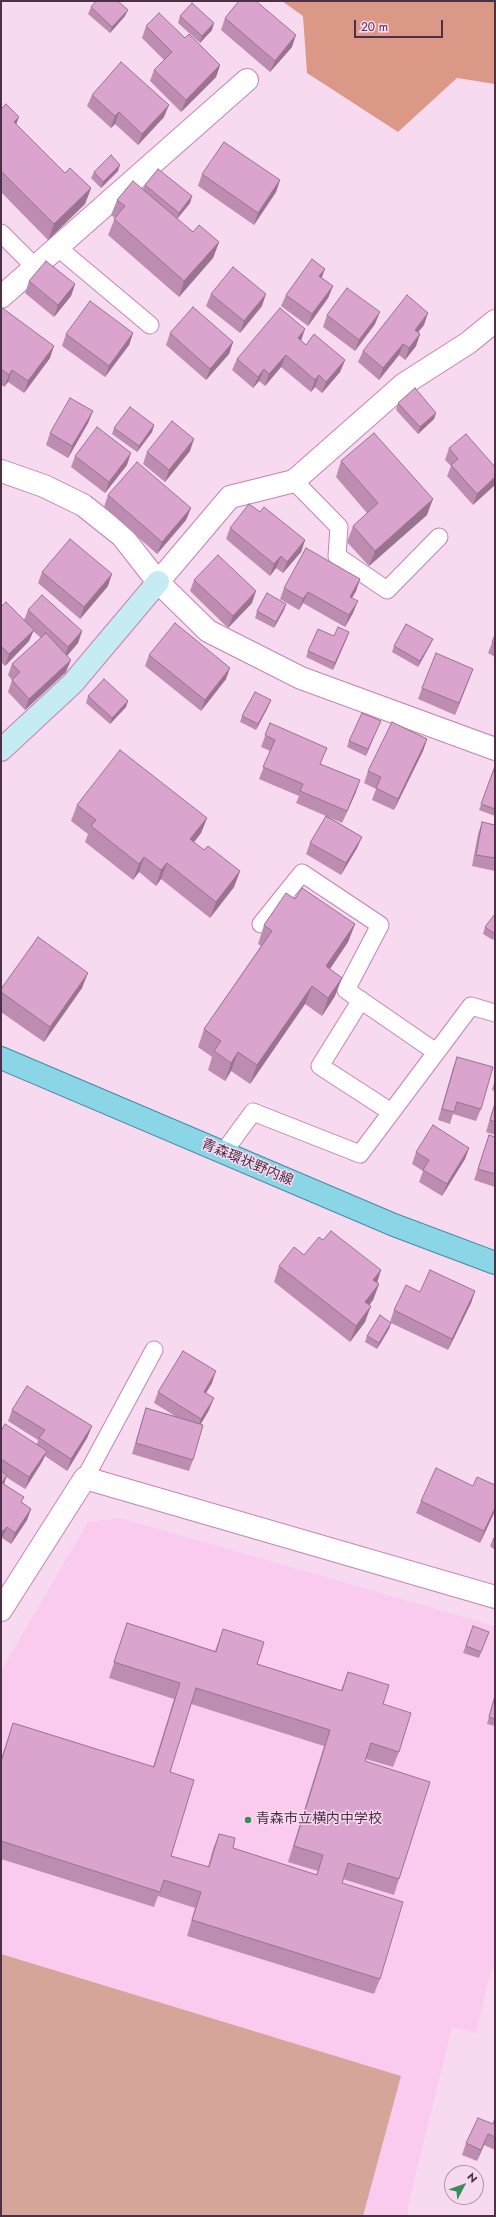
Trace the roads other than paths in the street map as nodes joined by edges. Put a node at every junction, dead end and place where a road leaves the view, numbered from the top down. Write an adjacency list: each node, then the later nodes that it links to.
1 (247, 80): 3 (street)
2 (1, 233): 4 (lane)
3 (57, 247): 4 (street); 7 (lane)
4 (35, 267): 5 (street)
5 (1, 297)
6 (495, 321): 9 (street)
7 (150, 325)
8 (1, 471): 11 (street)
9 (294, 481): 10 (lane); 11 (street)
10 (439, 537)
11 (158, 582): 12 (street); 13 (street)
12 (495, 749)
13 (1, 750)
14 (262, 924): 15 (lane)
15 (361, 1000): 17 (lane); 19 (lane)
16 (495, 1013): 17 (lane)
17 (436, 1052): 19 (lane)
18 (1, 1058): 20 (main road, 青森環状野内線)
19 (390, 1112): 20 (lane)
20 (223, 1153): 21 (main road, 青森環状野内線)
21 (495, 1263)
22 (154, 1350): 23 (lane)
23 (85, 1478): 24 (street); 25 (street)
24 (495, 1597)
25 (1, 1610)

